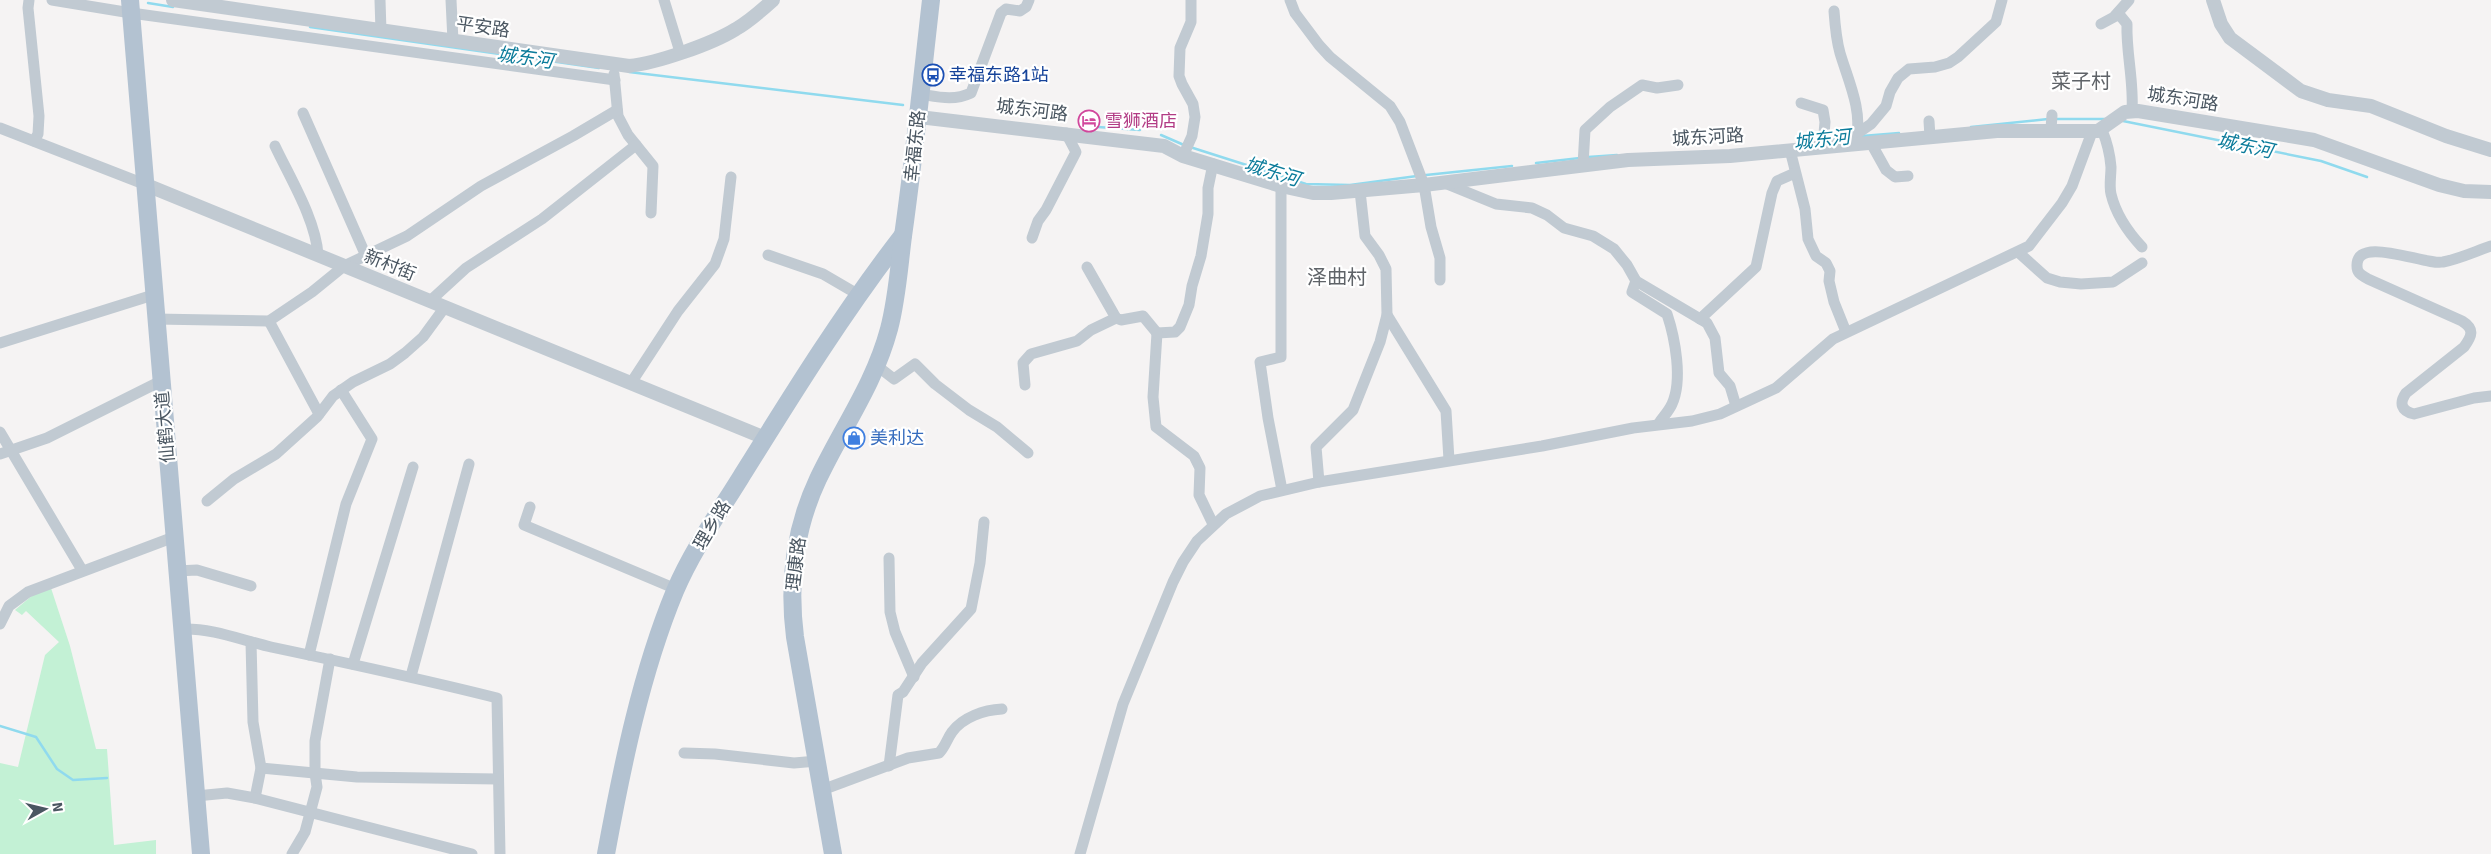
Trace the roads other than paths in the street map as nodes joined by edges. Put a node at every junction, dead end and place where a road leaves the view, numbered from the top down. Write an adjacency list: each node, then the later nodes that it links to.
1 (29, 0): 37 (street)
2 (52, 0): 16 (street)
3 (172, 0): 15 (street, 平安路)
4 (380, 0): 20 (street)
5 (451, 0): 21 (street)
6 (664, 0): 22 (street)
7 (773, 0): 22 (street, 平安路)
8 (931, 0): 25 (main road, 幸福东路)
9 (1029, 0): 25 (street)
10 (1191, 0): 42 (street)
11 (1290, 0): 50 (street)
12 (2002, 0): 36 (street)
13 (2128, 0): 18 (street)
14 (2213, 0): 44 (street)
15 (239, 5): 20 (street, 平安路)
16 (130, 7): 23 (street); 52 (main road, 仙鹤大道)
17 (1834, 11): 36 (street)
18 (2118, 13): 19 (street); 28 (street)
19 (2101, 24)
20 (381, 31): 21 (street, 平安路)
21 (453, 41): 23 (street, 平安路)
22 (680, 52): 23 (street, 平安路)
23 (614, 71): 27 (street)
24 (1678, 85): 45 (street)
25 (920, 94): 30 (main road, 幸福东路)
26 (1801, 102): 38 (street)
27 (617, 110): 41 (street); 63 (street)
28 (2132, 111): 33 (street, 城东河路); 55 (street, 城东河路)
29 (302, 112): 63 (street)
30 (919, 117): 34 (street, 城东河路); 57 (main road, 幸福东路)
31 (1929, 121): 35 (street)
32 (0, 128): 37 (street, 新村街)
33 (2097, 131): 35 (street, 城东河路); 60 (street); 61 (street)
34 (1066, 133): 42 (street, 城东河路); 58 (street)
35 (1930, 137): 39 (street, 城东河路)
36 (1857, 139): 38 (street, 城东河路); 39 (street, 城东河路)
37 (34, 140): 52 (street, 新村街)
38 (1824, 141): 43 (street, 城东河路)
39 (1871, 143): 48 (street)
40 (274, 146): 62 (street)
41 (636, 146): 56 (street); 74 (street)
42 (1186, 149): 46 (street, 城东河路)
43 (1790, 150): 45 (street, 城东河路); 47 (street)
44 (2491, 150)
45 (1583, 159): 51 (street, 城东河路)
46 (1213, 164): 53 (street, 城东河路); 82 (street)
47 (1794, 173): 79 (street); 81 (street)
48 (1908, 176)
49 (731, 177): 86 (street)
50 (1421, 178): 51 (street, 城东河路); 54 (street, 城东河路); 69 (street)
51 (1442, 182): 70 (street)
52 (144, 184): 62 (street, 新村街); 72 (main road, 仙鹤大道)
53 (1281, 186): 54 (street, 城东河路); 102 (street)
54 (1360, 191): 76 (street)
55 (2491, 192)
56 (652, 213)
57 (903, 235): 68 (main road, 理乡路); 71 (main road, 幸福东路)
58 (1032, 238)
59 (2491, 246): 89 (street)
60 (2142, 247)
61 (2018, 252): 65 (street); 81 (street)
62 (318, 255): 66 (street, 新村街)
63 (366, 256): 66 (street)
64 (768, 256): 73 (street)
65 (2142, 263)
66 (344, 266): 74 (street, 新村街); 80 (street)
67 (1087, 267): 77 (street)
68 (869, 280): 71 (main road); 73 (main road, 理乡路)
69 (1440, 280)
70 (1636, 281): 79 (street); 92 (street)
71 (896, 291): 84 (main road, 理康路)
72 (154, 295): 78 (main road, 仙鹤大道); 83 (street)
73 (859, 295): 94 (main road, 理乡路)
74 (430, 301): 75 (street, 新村街)
75 (445, 307): 86 (street, 新村街); 88 (street)
76 (1387, 314): 98 (street); 101 (street)
77 (1116, 318): 82 (street); 87 (street)
78 (155, 319): 80 (street); 85 (main road, 仙鹤大道)
79 (1700, 319): 90 (street)
80 (269, 321): 91 (street)
81 (1846, 332): 90 (street)
82 (1157, 333): 106 (street)
83 (0, 343)
84 (876, 365): 96 (street); 123 (main road, 理康路)
85 (161, 381): 95 (street); 107 (main road, 仙鹤大道)
86 (631, 383): 94 (street, 新村街)
87 (1025, 386)
88 (341, 390): 91 (street); 116 (street)
89 (2491, 396)
90 (1736, 406): 92 (street)
91 (319, 414): 103 (street)
92 (1659, 423): 98 (street)
93 (0, 432): 95 (street)
94 (765, 438): 112 (main road, 理乡路)
95 (12, 451): 97 (street); 109 (street)
96 (1028, 453)
97 (0, 454)
98 (1449, 460): 101 (street)
99 (469, 464): 119 (street)
100 (413, 467): 118 (street)
101 (1319, 482): 102 (street)
102 (1282, 490): 106 (street)
103 (207, 501)
104 (530, 508): 112 (street)
105 (984, 522): 120 (street)
106 (1213, 524): 138 (street)
107 (174, 537): 109 (street); 110 (main road, 仙鹤大道)
108 (889, 558): 120 (street)
109 (82, 570): 113 (street)
110 (177, 571): 111 (street); 114 (main road, 仙鹤大道)
111 (251, 586)
112 (676, 589): 136 (main road, 理乡路)
113 (1, 620)
114 (182, 629): 115 (street); 129 (main road, 仙鹤大道)
115 (251, 642): 116 (street); 125 (street)
116 (309, 654): 117 (street)
117 (330, 659): 118 (street); 126 (street)
118 (353, 664): 119 (street)
119 (411, 676): 127 (street)
120 (914, 677): 124 (street)
121 (1002, 709): 124 (street)
122 (684, 754): 123 (street)
123 (817, 761): 128 (main road, 理康路)
124 (889, 766): 128 (street)
125 (261, 768): 126 (street); 130 (street)
126 (315, 774): 127 (street); 131 (street)
127 (498, 779): 135 (street)
128 (822, 790): 137 (main road, 理康路)
129 (196, 796): 130 (street); 132 (main road, 仙鹤大道)
130 (255, 798): 131 (street)
131 (311, 812): 133 (street); 134 (street)
132 (201, 854)
133 (292, 854)
134 (472, 854)
135 (500, 854)
136 (606, 854)
137 (833, 854)
138 (1080, 854)

